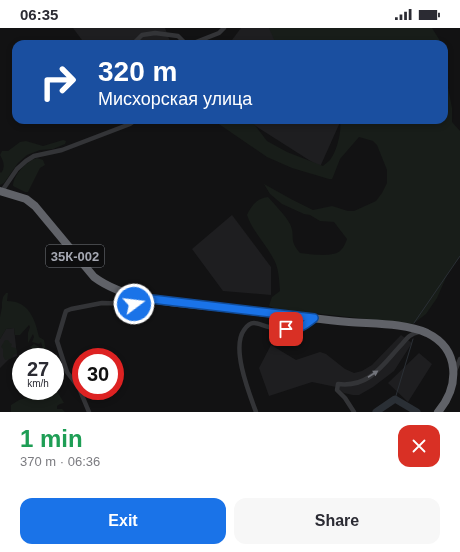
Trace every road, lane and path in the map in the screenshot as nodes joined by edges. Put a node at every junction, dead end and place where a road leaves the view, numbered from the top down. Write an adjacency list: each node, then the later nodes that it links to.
1 (224, 28): 4 (street)
2 (137, 40): 3 (street)
3 (182, 40)
4 (201, 40)
5 (130, 124): 6 (street)
6 (1, 188): 7 (highway, 35К-002); 7 (highway)
7 (143, 297): 8 (highway, 35К-002); 12 (street)
8 (314, 316): 9 (highway); 13 (street)
9 (422, 330): 11 (highway); 14 (street, one-way to 9); 15 (highway)
10 (460, 359): 11 (street)
11 (455, 371): 15 (highway)
12 (89, 412)
13 (256, 412)
14 (354, 412)
15 (439, 412)

